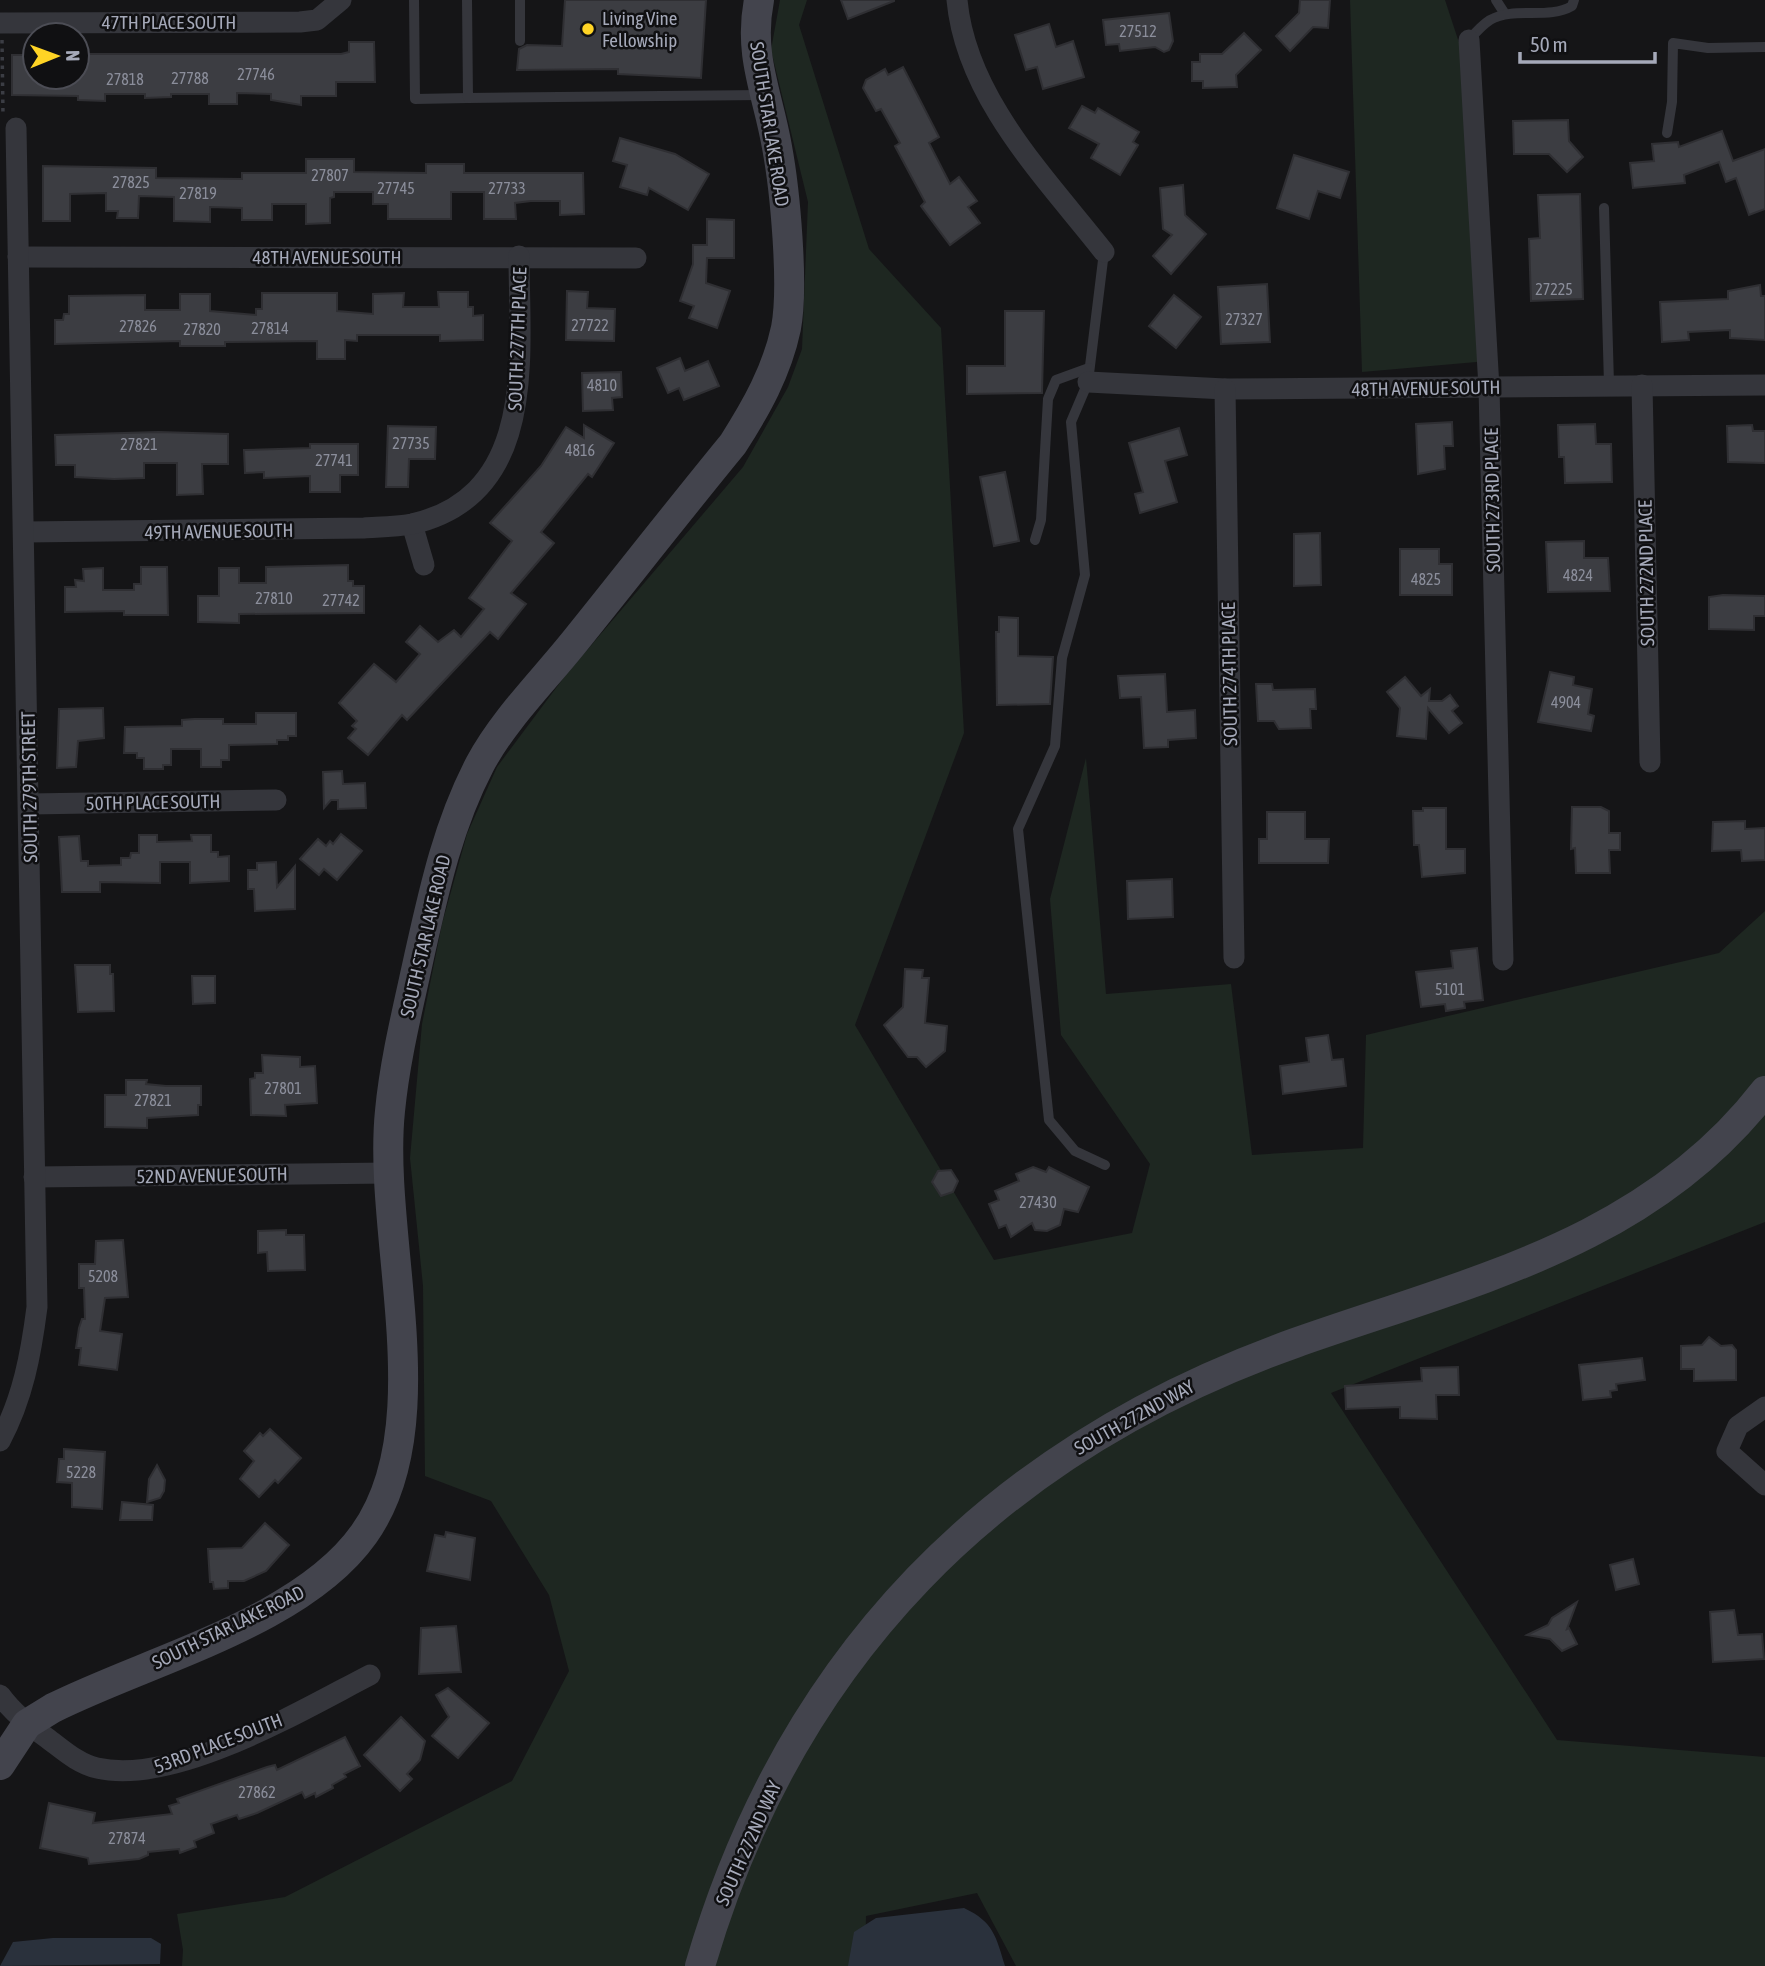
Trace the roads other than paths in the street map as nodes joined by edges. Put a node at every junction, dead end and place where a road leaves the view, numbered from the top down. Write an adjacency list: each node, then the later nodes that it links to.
1 (414, 0): 15 (lane)
2 (467, 0): 15 (lane)
3 (520, 0): 12 (lane)
4 (759, 0): 14 (street, SOUTH STAR LAKE ROAD)
5 (957, 0): 19 (street)
6 (1496, 0): 9 (lane)
7 (1574, 0): 9 (lane)
8 (338, 5): 10 (street, 47TH PLACE SOUTH)
9 (1504, 15): 11 (lane)
10 (3, 23)
11 (1469, 40): 27 (street, SOUTH 273RD PLACE)
12 (520, 41)
13 (1765, 47): 17 (lane)
14 (763, 95): 15 (lane); 41 (street, SOUTH STAR LAKE ROAD)
15 (468, 98)
16 (16, 128): 21 (street, SOUTH 279TH STREET)
17 (1667, 133)
18 (1604, 208): 24 (lane)
19 (1104, 253): 23 (lane)
20 (519, 256): 21 (street, 48TH AVENUE SOUTH); 22 (street, 48TH AVENUE SOUTH); 29 (street, SOUTH 277TH PLACE)
21 (18, 257): 31 (street, SOUTH 279TH STREET)
22 (636, 258)
23 (1088, 375): 28 (street, 48TH AVENUE SOUTH); 32 (lane); 40 (lane)
24 (1609, 384): 25 (street, 48TH AVENUE SOUTH); 27 (street, 48TH AVENUE SOUTH)
25 (1642, 385): 26 (street, 48TH AVENUE SOUTH); 34 (street, SOUTH 272ND PLACE)
26 (1765, 385)
27 (1489, 387): 28 (street, 48TH AVENUE SOUTH); 38 (street, SOUTH 273RD PLACE)
28 (1225, 390): 37 (street, SOUTH 274TH PLACE)
29 (472, 492): 30 (street, 49TH AVENUE SOUTH)
30 (412, 524): 31 (street, 49TH AVENUE SOUTH); 33 (street)
31 (25, 533): 36 (street, SOUTH 279TH STREET)
32 (1035, 540)
33 (424, 565)
34 (1650, 762)
35 (276, 800): 36 (street, 50TH PLACE SOUTH)
36 (30, 804): 42 (street, SOUTH 279TH STREET)
37 (1234, 958)
38 (1503, 960)
39 (1765, 1091): 50 (street, SOUTH 272ND WAY)
40 (1105, 1165)
41 (390, 1173): 42 (street, 52ND AVENUE SOUTH); 48 (street, SOUTH STAR LAKE ROAD)
42 (34, 1177): 44 (street, SOUTH 279TH STREET)
43 (1765, 1407): 45 (street)
44 (0, 1441)
45 (1765, 1485)
46 (369, 1675): 48 (street, 53RD PLACE SOUTH)
47 (0, 1695): 48 (street)
48 (27, 1724): 49 (street, SOUTH STAR LAKE ROAD)
49 (0, 1765)
50 (700, 1966)

